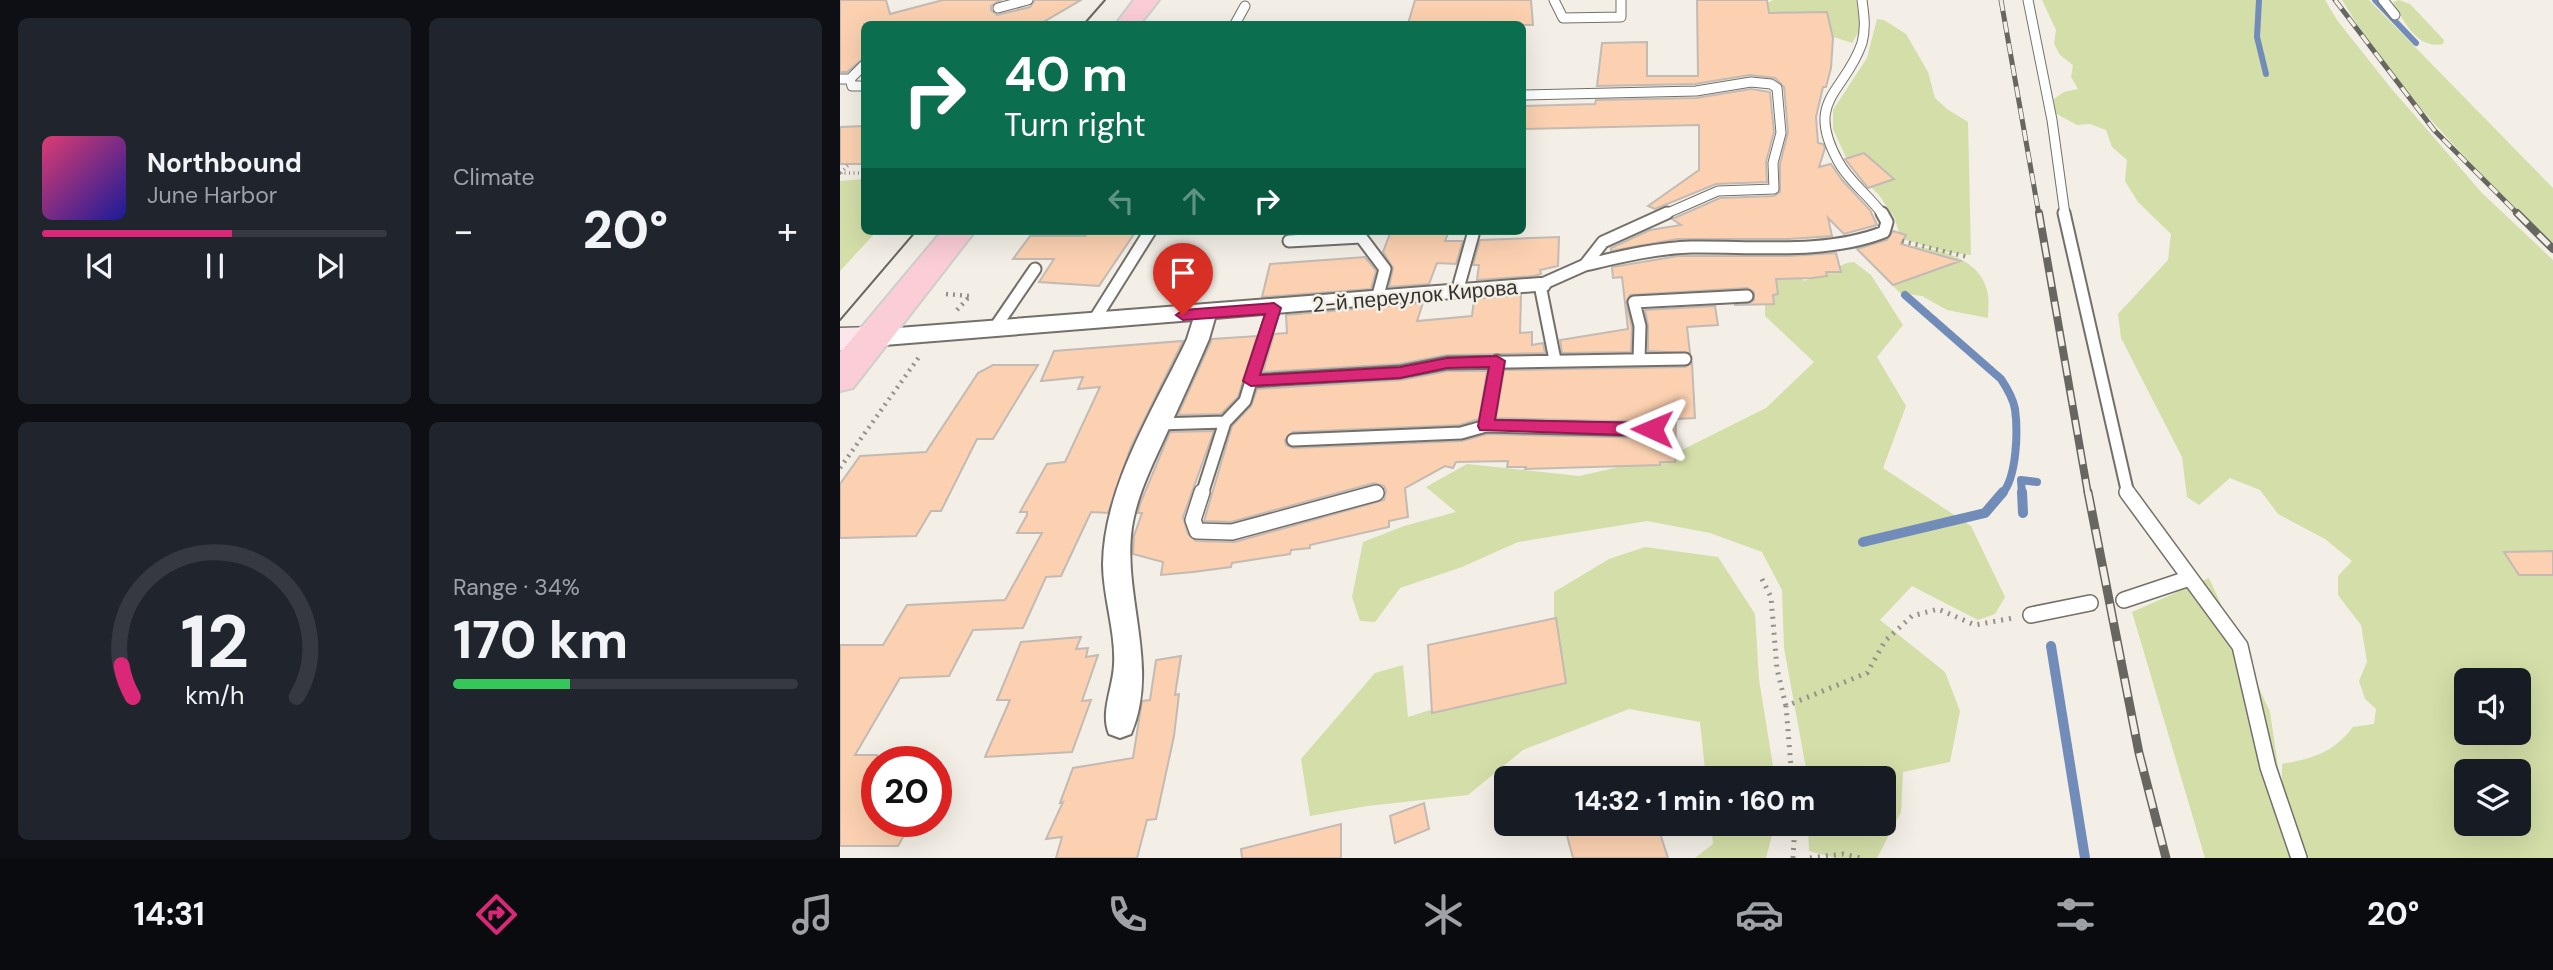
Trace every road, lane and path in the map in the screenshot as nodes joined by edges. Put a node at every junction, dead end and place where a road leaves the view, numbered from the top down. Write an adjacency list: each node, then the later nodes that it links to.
1 (1028, 0): 9 (lane)
2 (1147, 0): 11 (main road)
3 (1554, 0): 4 (lane)
4 (1621, 0)
5 (1863, 0): 24 (lane)
6 (2028, 0): 53 (lane)
7 (2384, 0): 10 (lane)
8 (1245, 6): 12 (lane)
9 (998, 8)
10 (2395, 15)
11 (1130, 21)
12 (1237, 21)
13 (861, 67): 14 (lane)
14 (845, 79): 15 (lane)
15 (861, 86)
16 (1526, 95): 27 (lane)
17 (848, 165): 19 (path)
18 (861, 172): 20 (path)
19 (840, 173)
20 (840, 173)
21 (955, 235): 39 (main road)
22 (1147, 235): 36 (lane)
23 (1473, 235): 30 (lane)
24 (1877, 237): 26 (path); 27 (lane)
25 (1289, 242): 33 (lane)
26 (1968, 257)
27 (1584, 265): 29 (lane)
28 (1035, 269): 37 (lane)
29 (1540, 285): 30 (street, 2-й переулок Кирова); 41 (lane)
30 (1457, 292): 33 (street, 2-й переулок Кирова)
31 (941, 293): 38 (path)
32 (1747, 296): 42 (lane)
33 (1377, 299): 34 (street, 2-й переулок Кирова)
34 (1274, 308): 35 (street, 2-й переулок Кирова); 45 (lane)
35 (1206, 313): 36 (street, 2-й переулок Кирова); 47 (street)
36 (1093, 322): 37 (street, 2-й переулок Кирова)
37 (994, 329): 38 (street, 2-й переулок Кирова)
38 (937, 333): 39 (street, 2-й переулок Кирова); 51 (path)
39 (856, 339): 44 (main road)
40 (1685, 359): 42 (lane)
41 (1555, 360): 42 (lane); 43 (lane)
42 (1639, 360)
43 (1497, 361): 45 (lane); 48 (lane)
44 (840, 378)
45 (1251, 381): 46 (lane)
46 (1225, 422): 47 (lane); 52 (lane)
47 (1158, 424): 59 (street)
48 (1486, 426): 49 (lane); 50 (lane)
49 (1652, 429)
50 (1293, 440)
51 (840, 468)
52 (1376, 493)
53 (2190, 578): 55 (lane); 65 (lane)
54 (1762, 579): 58 (path)
55 (2124, 600)
56 (2090, 603): 57 (lane)
57 (2031, 615): 58 (path)
58 (1786, 706): 60 (path)
59 (1120, 723)
60 (1791, 766)
61 (1795, 836): 62 (path)
62 (1793, 858)
63 (1810, 858): 64 (path)
64 (1861, 858)
65 (2299, 858)

